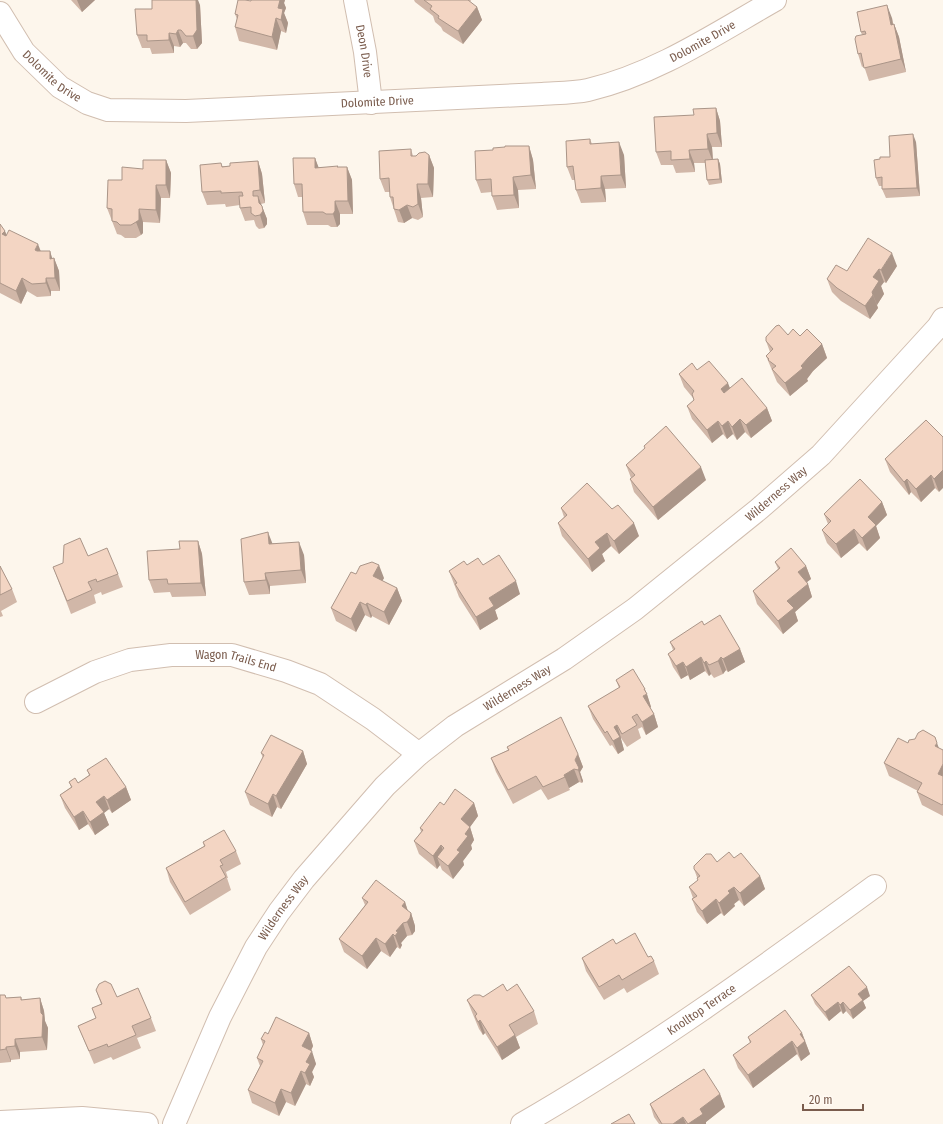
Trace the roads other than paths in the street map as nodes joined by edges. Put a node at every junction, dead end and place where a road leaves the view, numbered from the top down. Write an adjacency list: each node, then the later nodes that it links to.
1 (355, 0): 4 (street, Deon Drive)
2 (775, 0): 4 (street, Dolomite Drive)
3 (0, 14): 4 (street, Dolomite Drive)
4 (371, 103)
5 (943, 319): 7 (street, Wilderness Way)
6 (36, 702): 7 (street, Wagon Trails End)
7 (419, 754): 11 (street, Wilderness Way)
8 (875, 886): 12 (street, Knolltop Terrace)
9 (0, 1122): 10 (street)
10 (147, 1124)
11 (174, 1124)
12 (522, 1124)

